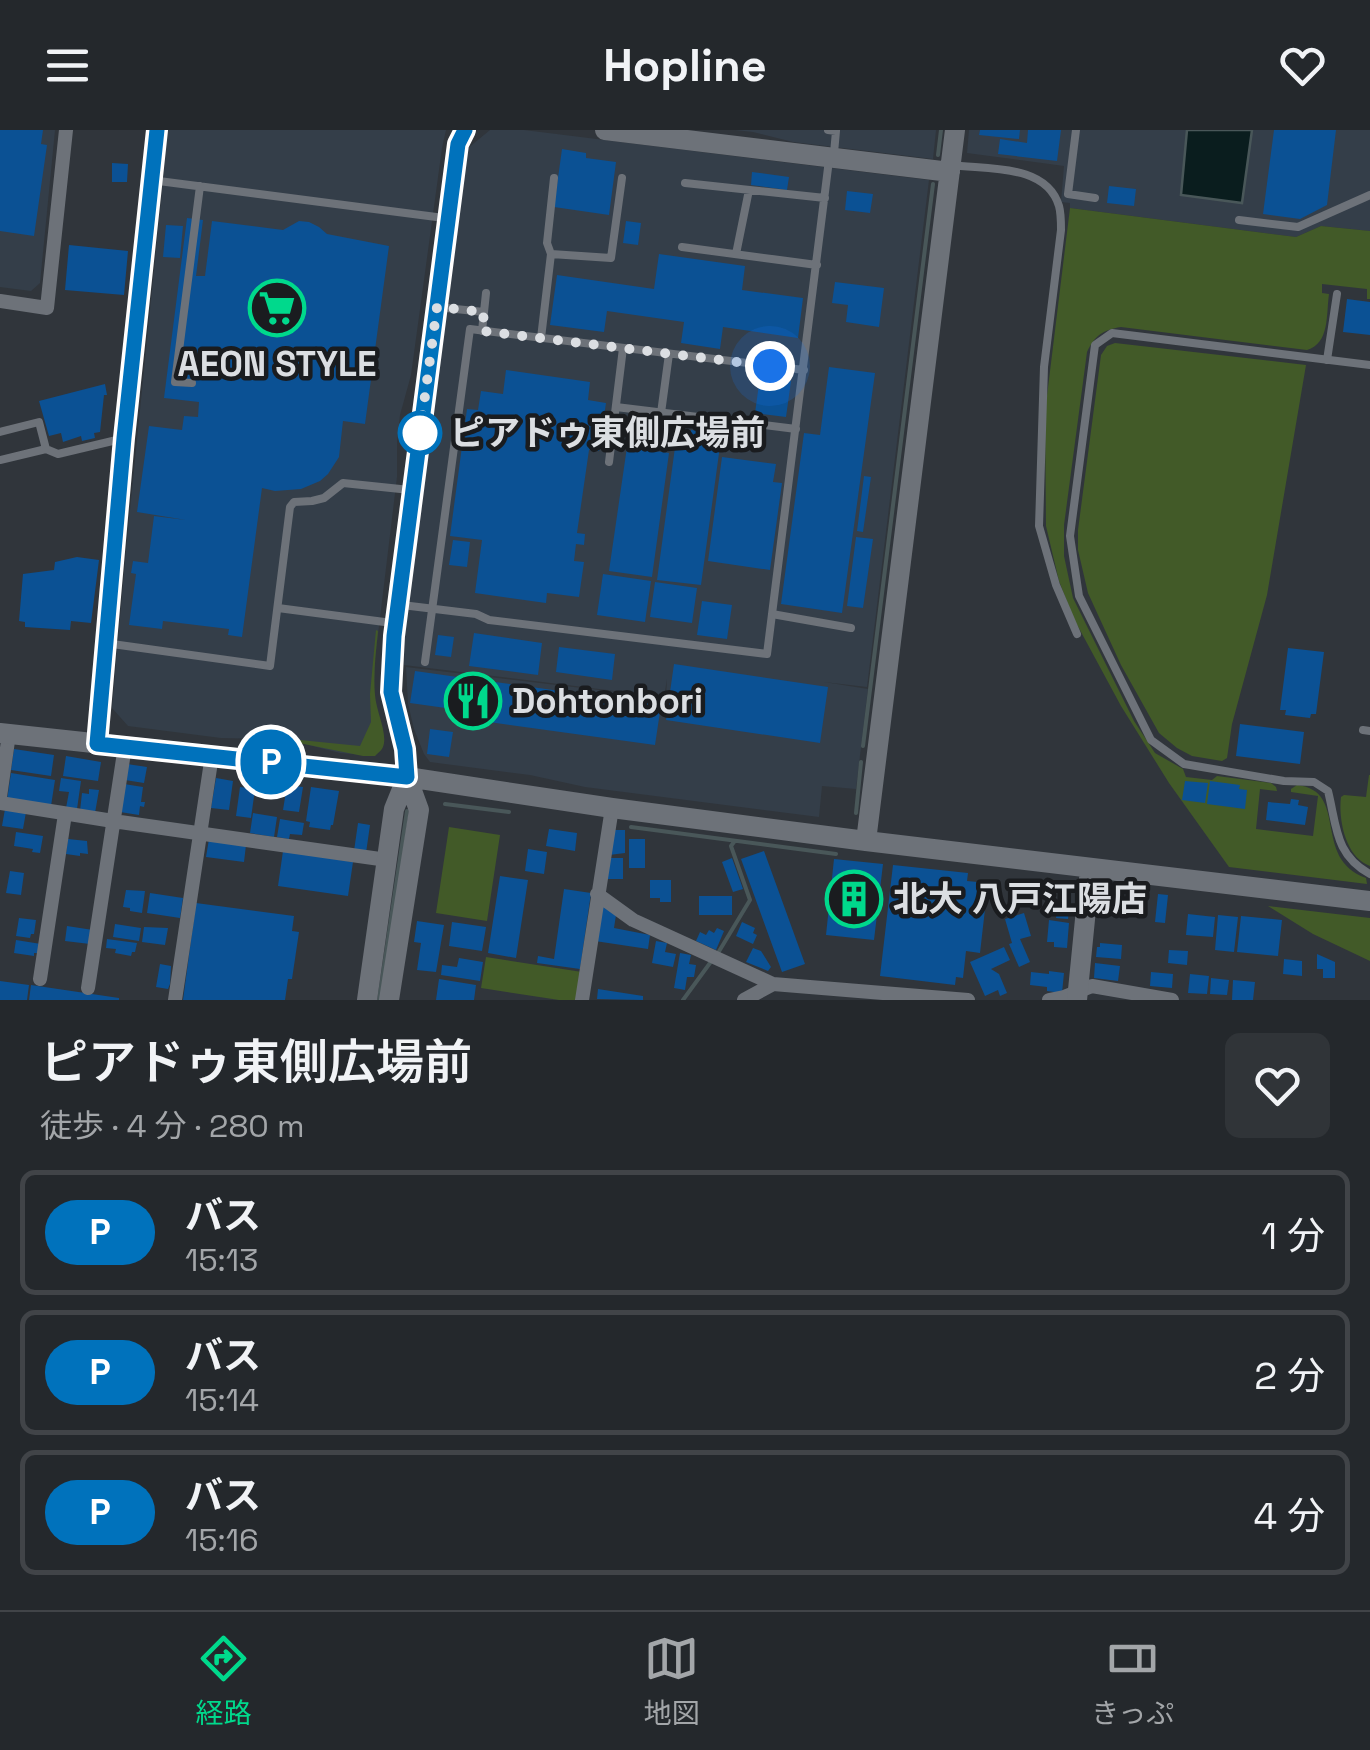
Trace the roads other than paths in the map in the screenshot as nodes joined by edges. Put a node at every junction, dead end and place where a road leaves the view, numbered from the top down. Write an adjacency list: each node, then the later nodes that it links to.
1 (66, 130): 28 (street)
2 (157, 130): 13 (street)
3 (465, 130): 20 (street)
4 (605, 130): 8 (street)
5 (828, 130): 9 (lane)
6 (956, 130): 10 (street)
7 (1076, 130): 19 (lane)
8 (650, 133): 9 (street)
9 (831, 158): 10 (street); 18 (lane)
10 (951, 169): 53 (lane); 66 (street)
11 (554, 178): 23 (lane)
12 (622, 178): 23 (lane)
13 (151, 180): 15 (lane); 43 (street)
14 (685, 183): 16 (lane)
15 (200, 186): 20 (lane); 38 (lane)
16 (750, 190): 18 (lane); 24 (lane)
17 (1370, 194): 21 (lane)
18 (825, 198): 25 (lane)
19 (1094, 198)
20 (449, 218): 29 (street)
21 (1238, 220)
22 (682, 247): 24 (lane)
23 (551, 254): 32 (lane)
24 (736, 254): 25 (lane)
25 (816, 265): 37 (lane)
26 (486, 294): 30 (lane)
27 (1337, 294): 35 (lane)
28 (0, 301)
29 (437, 307): 30 (lane); 47 (street)
30 (484, 312): 31 (lane)
31 (482, 331): 32 (lane); 49 (lane)
32 (542, 338): 33 (lane)
33 (624, 348): 34 (lane); 39 (lane)
34 (669, 354): 37 (lane); 40 (lane)
35 (1328, 360): 36 (lane); 69 (lane)
36 (1370, 365)
37 (804, 370): 41 (lane)
38 (192, 383)
39 (616, 407): 40 (lane); 46 (lane)
40 (661, 413): 41 (lane)
41 (796, 429): 51 (lane)
42 (0, 432): 44 (lane)
43 (124, 438): 44 (lane); 54 (street)
44 (46, 449): 45 (lane)
45 (0, 460)
46 (609, 462)
47 (413, 490): 48 (lane); 50 (street)
48 (278, 608): 50 (lane); 54 (lane)
49 (433, 609): 50 (lane); 51 (lane); 55 (lane)
50 (397, 614): 60 (street)
51 (772, 614): 52 (lane)
52 (851, 628)
53 (1077, 634)
54 (105, 644): 57 (street)
55 (425, 662)
56 (5, 733): 57 (street); 61 (street)
57 (97, 744): 58 (street)
58 (125, 746): 59 (street); 64 (street)
59 (212, 755): 60 (street); 65 (street)
60 (407, 777): 62 (street); 67 (street); 79 (street)
61 (0, 800): 63 (street)
62 (612, 808): 66 (street); 70 (street)
63 (65, 814): 64 (street); 72 (street)
64 (113, 822): 65 (street); 73 (street)
65 (200, 834): 67 (street); 77 (street)
66 (866, 841): 68 (street)
67 (387, 860): 78 (street)
68 (1090, 869): 71 (street); 76 (street)
69 (1370, 874)
70 (596, 894): 74 (street); 80 (street)
71 (1370, 901)
72 (40, 979)
73 (88, 988)
74 (778, 990): 75 (street); 81 (street)
75 (848, 995): 82 (street)
76 (1077, 996): 83 (street); 84 (street)
77 (175, 1000)
78 (368, 1000)
79 (389, 1000)
80 (582, 1000)
81 (744, 1000)
82 (968, 1000)
83 (1049, 1000)
84 (1172, 1000)

